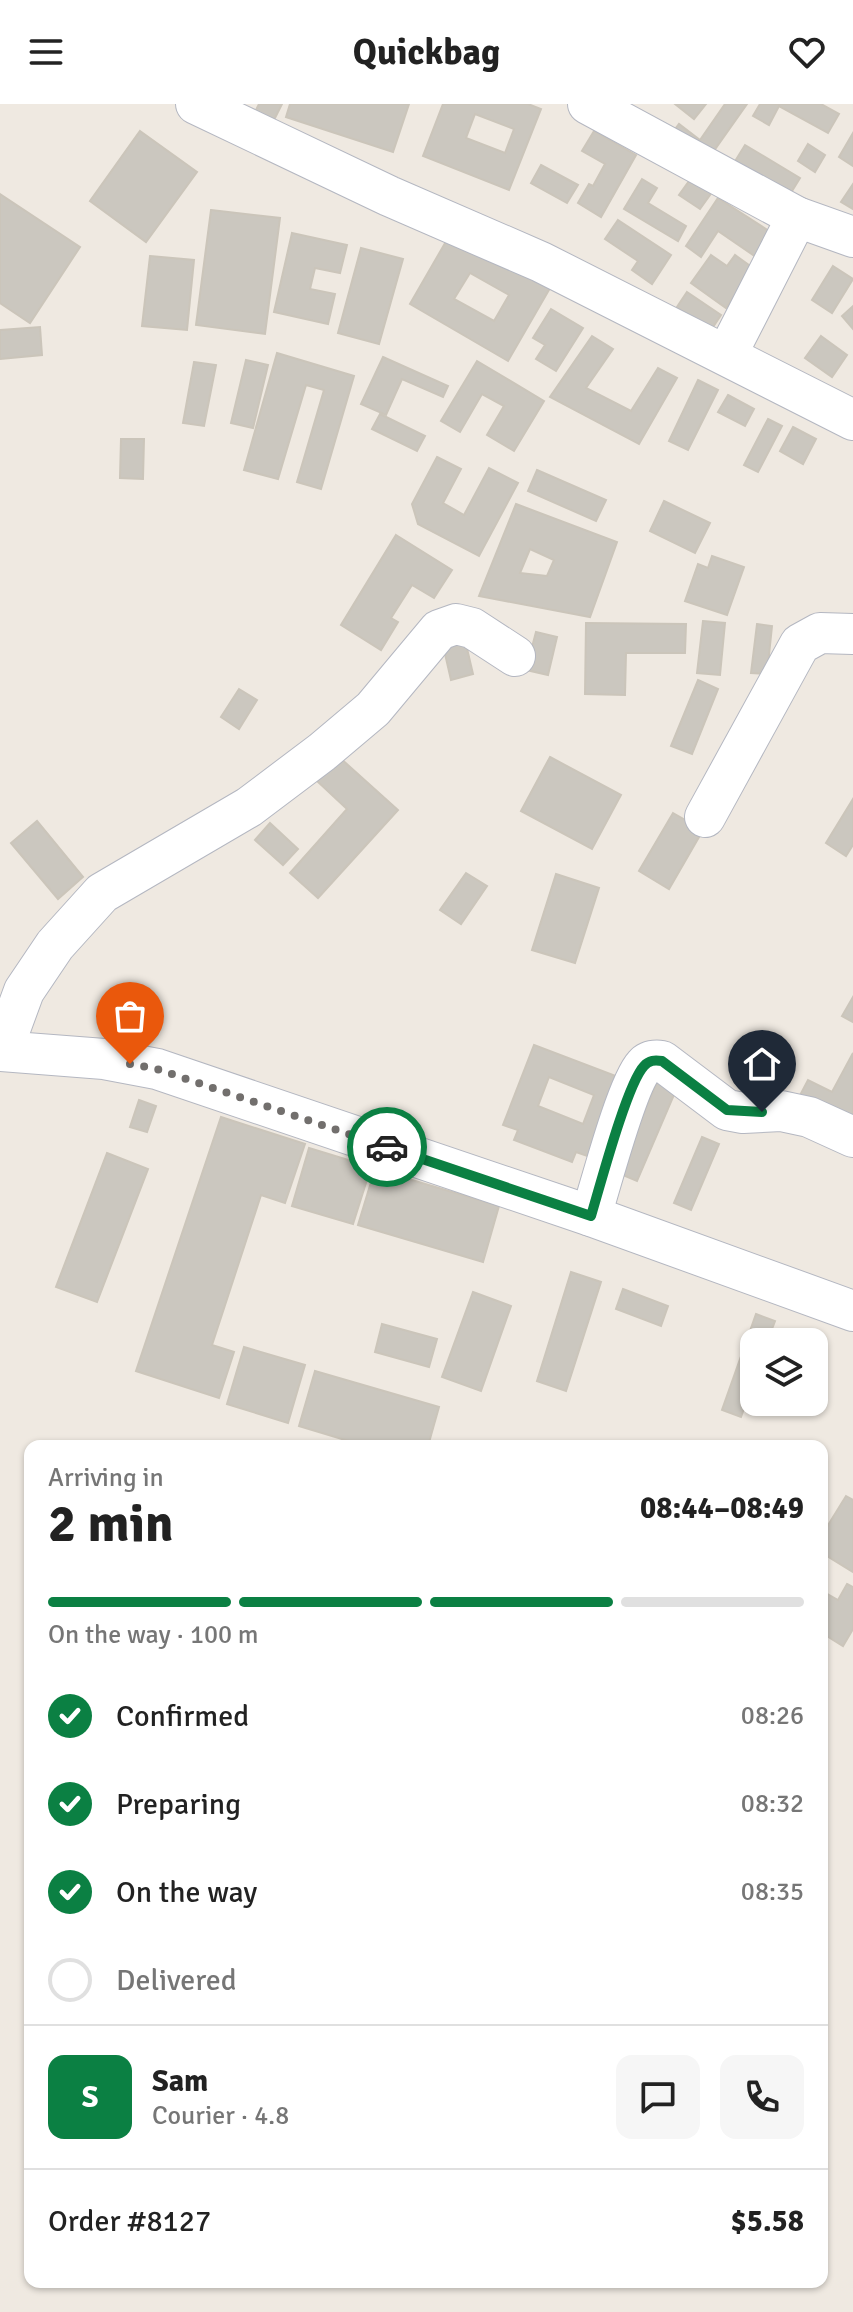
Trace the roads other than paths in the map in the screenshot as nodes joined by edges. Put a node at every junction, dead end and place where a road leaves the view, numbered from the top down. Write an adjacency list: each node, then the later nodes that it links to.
1 (196, 104): 5 (street)
2 (588, 104): 3 (street)
3 (797, 217): 4 (street); 5 (street)
4 (853, 237)
5 (727, 354): 6 (street)
6 (853, 420)
7 (853, 634): 9 (street)
8 (515, 656): 10 (street)
9 (705, 817)
10 (1, 1051): 12 (street)
11 (853, 1137): 12 (street)
12 (591, 1216): 13 (street)
13 (853, 1311)

